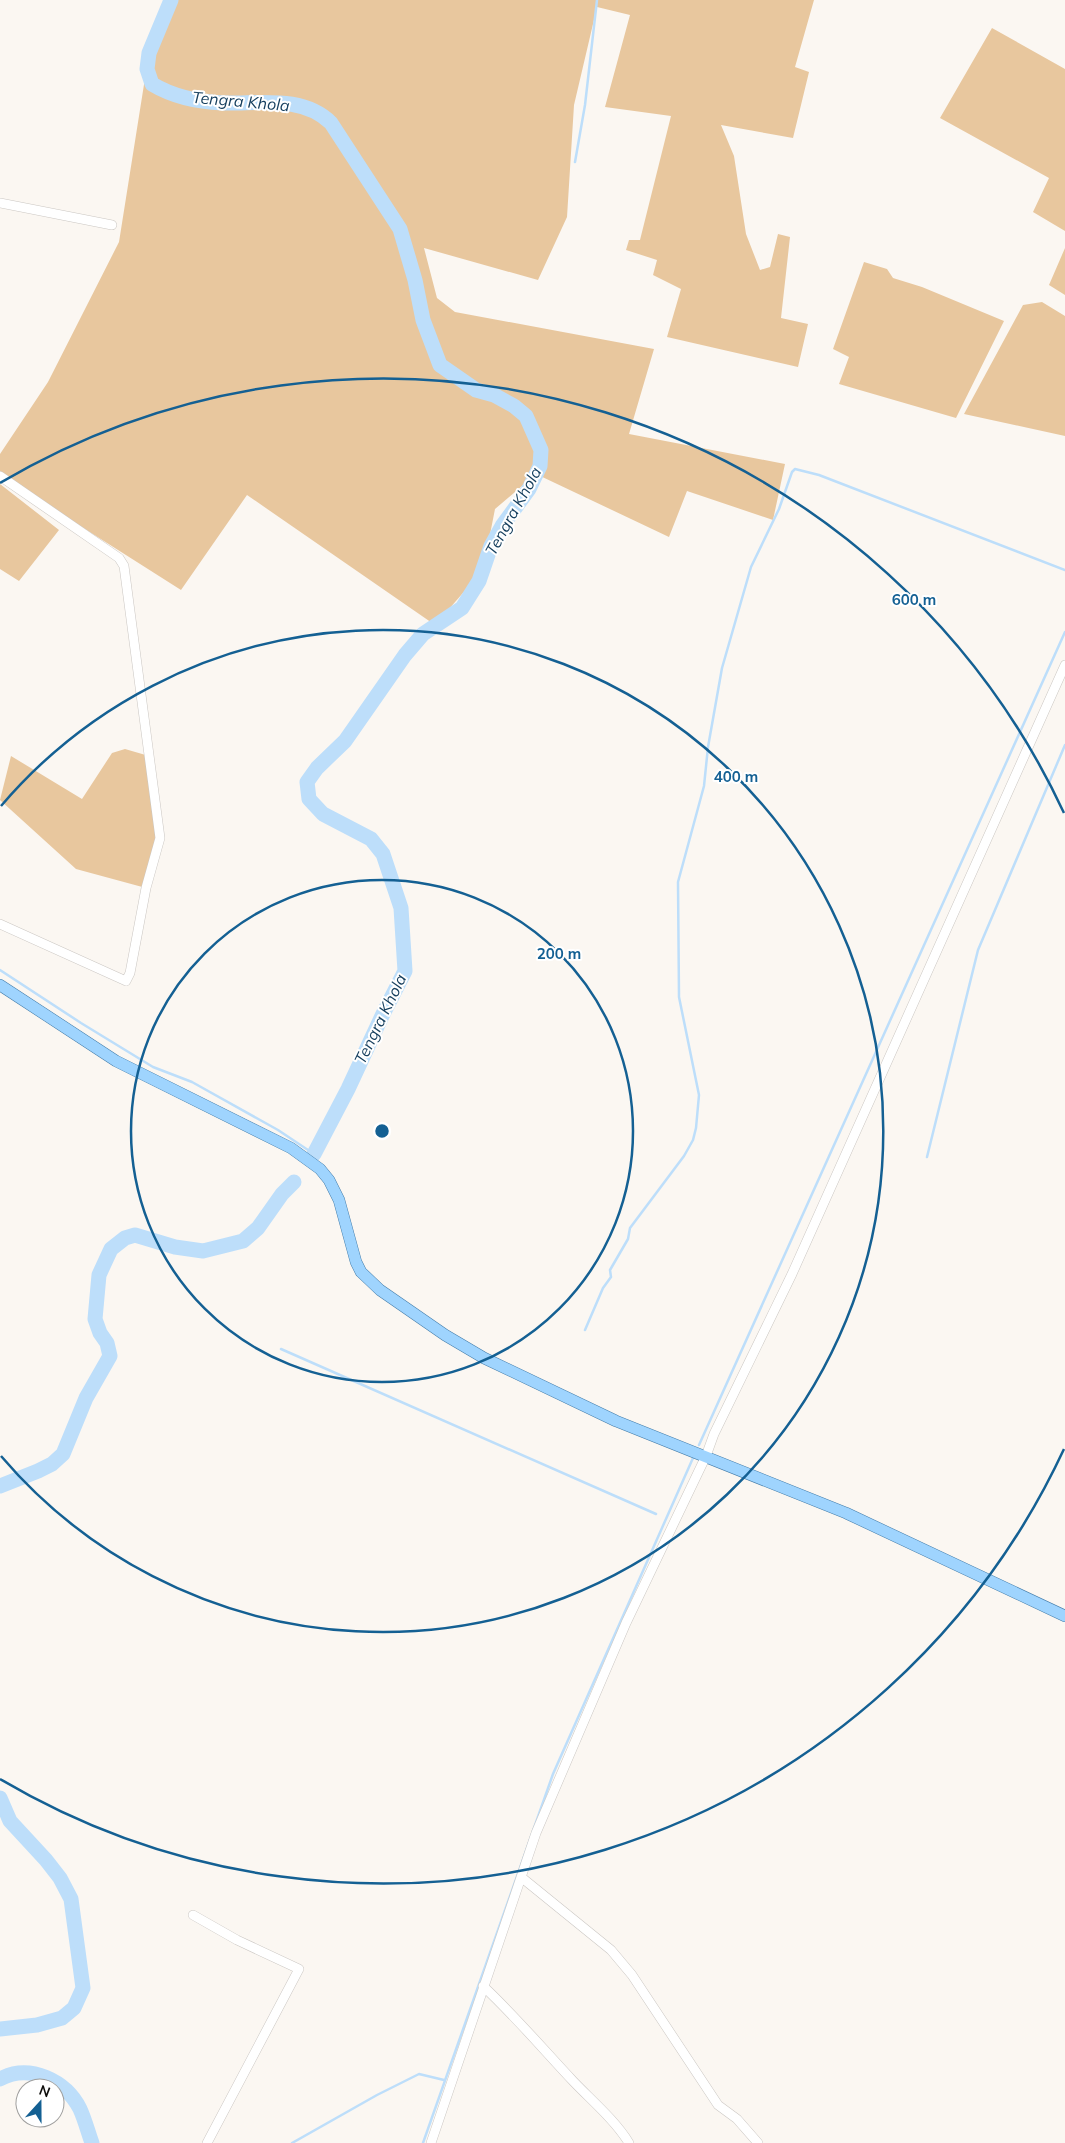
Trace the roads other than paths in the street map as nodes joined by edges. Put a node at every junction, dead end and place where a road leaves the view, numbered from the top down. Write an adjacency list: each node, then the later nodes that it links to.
1 (0, 203): 2 (street)
2 (112, 225)
3 (0, 476): 5 (street)
4 (1065, 665): 7 (street)
5 (0, 924)
6 (0, 985): 7 (main road)
7 (706, 1456): 8 (main road); 9 (street)
8 (1065, 1616)
9 (521, 1878): 11 (street); 15 (street)
10 (193, 1915): 12 (street)
11 (484, 1986): 13 (street); 14 (street)
12 (207, 2143)
13 (431, 2143)
14 (629, 2143)
15 (758, 2143)

